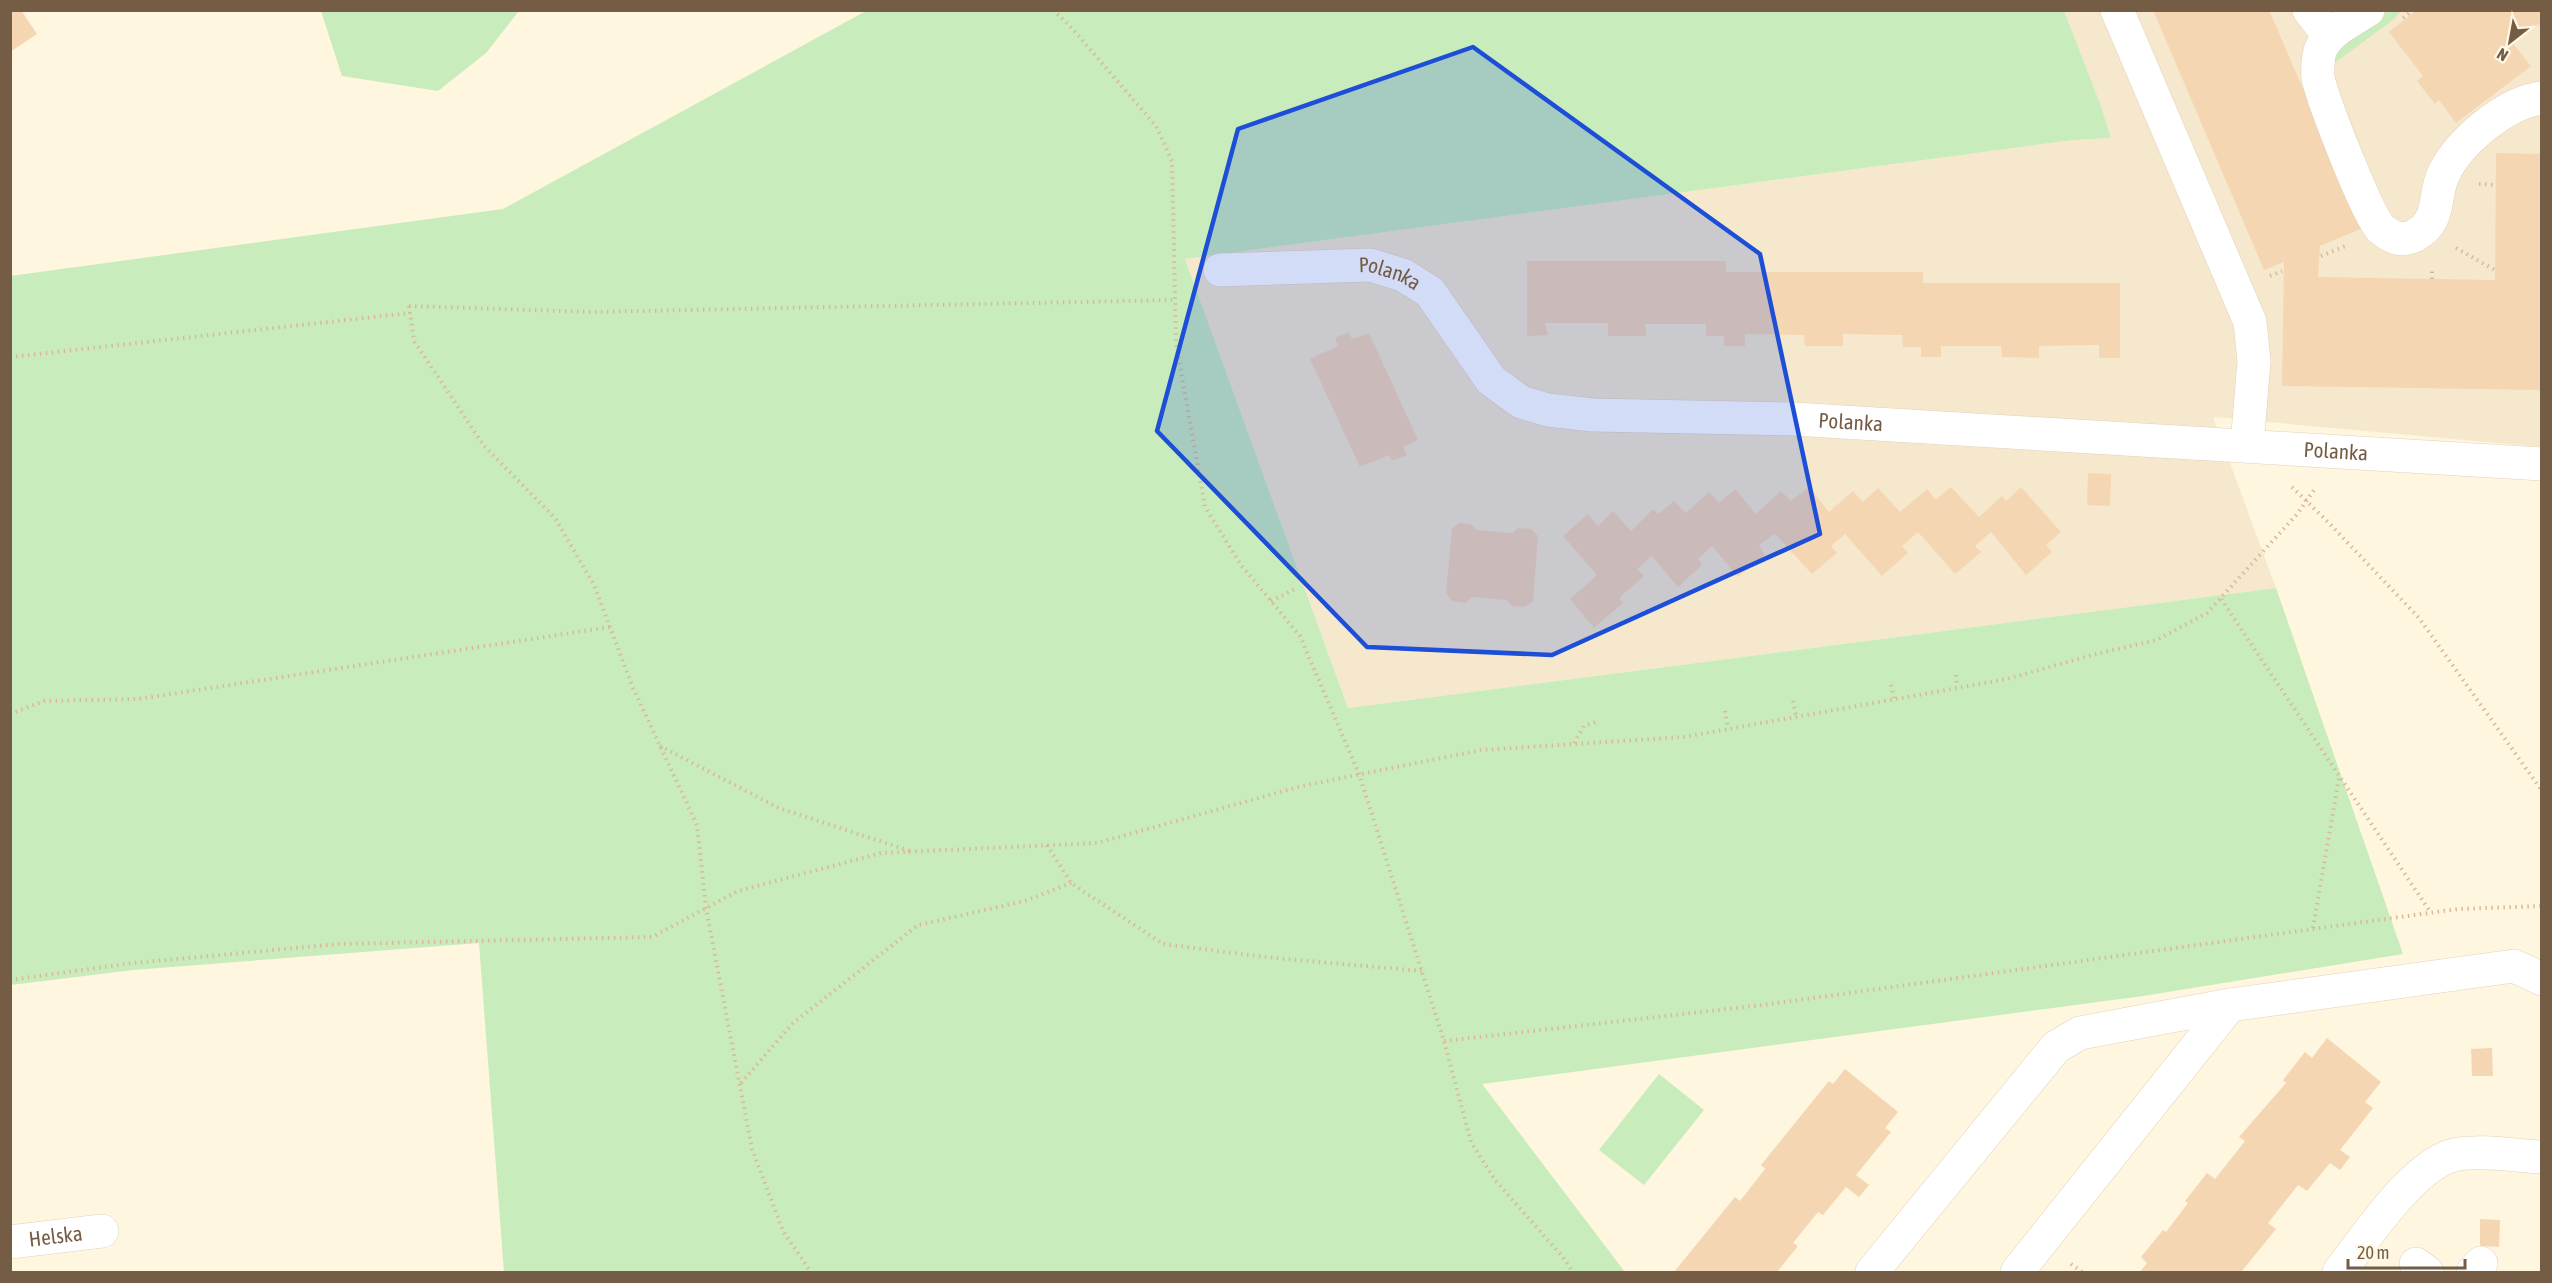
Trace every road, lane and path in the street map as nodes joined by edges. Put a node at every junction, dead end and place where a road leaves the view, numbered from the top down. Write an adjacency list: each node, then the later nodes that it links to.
1 (1053, 10): 10 (path)
2 (2117, 10): 13 (street)
3 (2309, 10): 5 (street)
4 (2368, 10): 5 (street)
5 (2329, 36): 7 (street)
6 (2541, 98): 7 (street)
7 (2425, 230): 9 (path)
8 (1220, 270): 13 (street, Polanka)
9 (2495, 270)
10 (1174, 300): 11 (path); 20 (path)
11 (410, 313): 12 (path); 21 (path)
12 (10, 357)
13 (2247, 445): 14 (street, Polanka)
14 (2340, 451): 15 (street, Polanka); 17 (path)
15 (2541, 464)
16 (2290, 485): 17 (path)
17 (2307, 501): 19 (path); 36 (path)
18 (1295, 589): 20 (path)
19 (2221, 599): 24 (path); 35 (path)
20 (1271, 601): 34 (path)
21 (610, 627): 28 (path); 33 (path)
22 (1956, 675): 24 (path)
23 (1891, 685): 25 (path)
24 (1957, 687): 25 (path)
25 (1894, 699): 29 (path)
26 (1792, 701): 29 (path)
27 (1725, 711): 31 (path)
28 (10, 714)
29 (1796, 716): 31 (path)
30 (1596, 723): 32 (path)
31 (1728, 729): 32 (path)
32 (1573, 744): 34 (path)
33 (659, 745): 38 (path); 41 (path)
34 (1359, 774): 37 (path); 44 (path)
35 (2340, 777): 42 (path); 43 (path)
36 (2541, 791)
37 (1047, 845): 38 (path); 39 (path)
38 (914, 852): 41 (path)
39 (1071, 883): 44 (path); 49 (path)
40 (2541, 906): 42 (path)
41 (706, 908): 45 (path); 49 (path)
42 (2431, 913): 43 (path)
43 (2313, 928): 48 (path)
44 (1422, 971): 48 (path)
45 (10, 980)
46 (2541, 980): 47 (street)
47 (2230, 1005): 56 (street); 57 (street)
48 (1444, 1041): 55 (path)
49 (740, 1083): 54 (path)
50 (2541, 1157): 59 (street)
51 (102, 1231): 52 (street, Helska)
52 (10, 1242)
53 (2070, 1262): 58 (path)
54 (811, 1272)
55 (1573, 1272)
56 (1872, 1272)
57 (2017, 1272)
58 (2082, 1272)
59 (2339, 1272)

